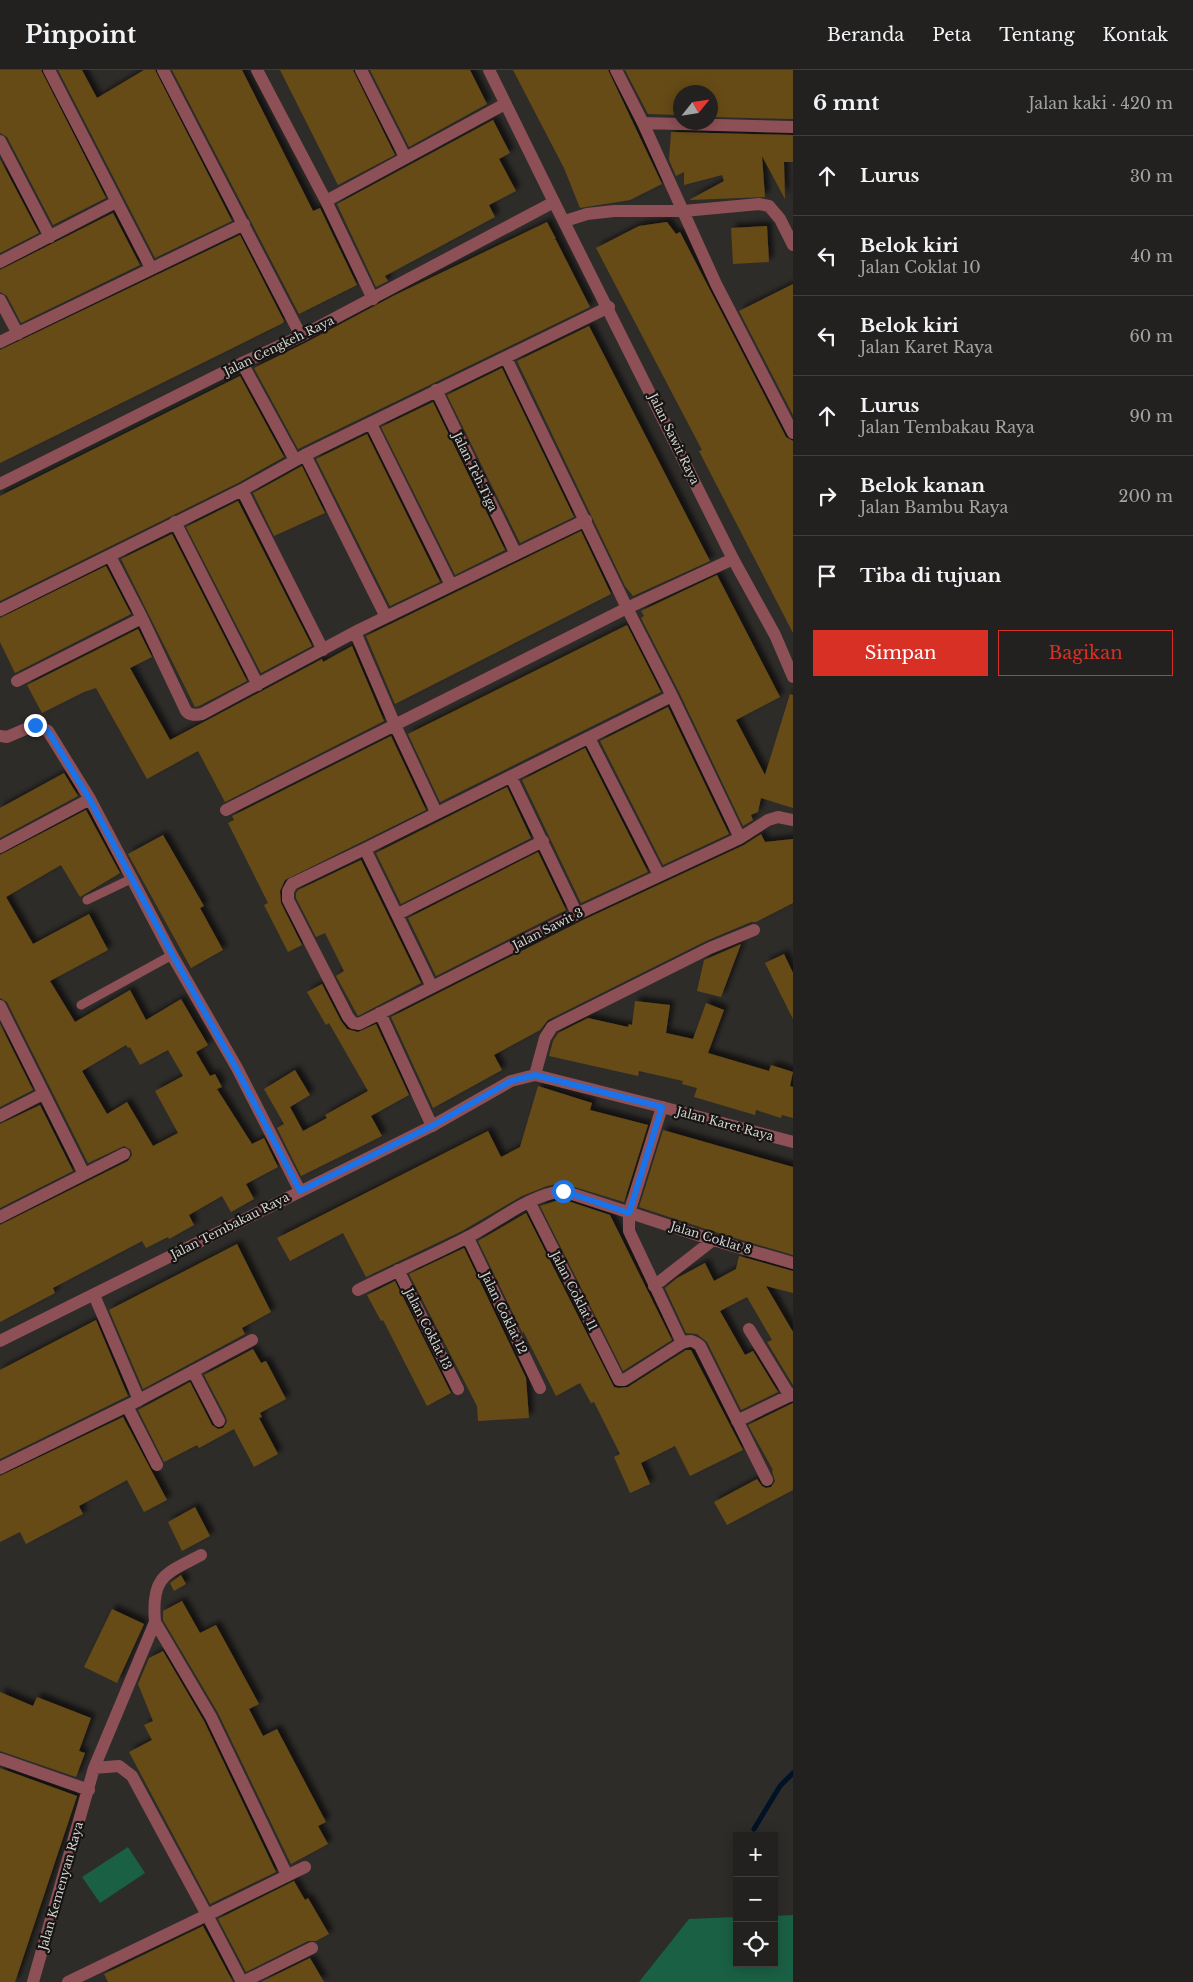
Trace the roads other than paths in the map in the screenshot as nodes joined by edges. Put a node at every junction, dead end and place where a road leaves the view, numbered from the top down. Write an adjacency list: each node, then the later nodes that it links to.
1 (49, 70): 13 (street)
2 (164, 70): 17 (street)
3 (257, 70): 12 (street)
4 (361, 70): 11 (street)
5 (489, 70): 7 (street, Jalan Sawit Raya)
6 (616, 70): 8 (street)
7 (505, 104): 11 (street); 14 (street, Jalan Sawit Raya)
8 (644, 123): 9 (street); 15 (street)
9 (793, 127)
10 (0, 141): 18 (street)
11 (405, 157): 12 (street)
12 (326, 201): 22 (street)
13 (116, 202): 18 (street); 21 (street)
14 (554, 202): 16 (street, Jalan Sawit Raya); 22 (street, Jalan Cengkeh Raya)
15 (684, 211): 16 (street); 19 (street); 32 (street)
16 (565, 221): 24 (street, Jalan Sawit Raya)
17 (244, 224): 21 (street); 26 (street)
18 (50, 237): 20 (street)
19 (793, 244)
20 (0, 262)
21 (151, 268): 25 (street)
22 (373, 299): 26 (street, Jalan Cengkeh Raya)
23 (0, 300): 25 (street)
24 (608, 307): 28 (street); 40 (street, Jalan Sawit Raya)
25 (18, 334): 27 (street)
26 (301, 336): 29 (street, Jalan Cengkeh Raya)
27 (0, 342)
28 (506, 358): 30 (street); 36 (street)
29 (242, 364): 33 (street); 34 (street, Jalan Cengkeh Raya)
30 (436, 390): 31 (street); 38 (street, Jalan Teh.Tiga)
31 (371, 424): 33 (street); 41 (street)
32 (793, 433)
33 (300, 457): 35 (street); 44 (street)
34 (0, 484)
35 (242, 490): 37 (street); 47 (street)
36 (586, 520): 38 (street); 42 (street)
37 (175, 522): 39 (street); 50 (street)
38 (516, 554): 41 (street)
39 (110, 556): 43 (street); 45 (street)
40 (733, 559): 42 (street); 48 (street, Jalan Sawit Raya)
41 (451, 585): 44 (street)
42 (627, 608): 51 (street); 52 (street)
43 (0, 610)
44 (386, 617): 46 (street)
45 (142, 618): 49 (street); 50 (street)
46 (355, 632): 47 (street); 52 (street)
47 (323, 650): 50 (street)
48 (793, 677)
49 (17, 681)
50 (258, 685)
51 (672, 696): 54 (street); 60 (street)
52 (395, 725): 57 (street); 58 (street)
53 (0, 736): 56 (street)
54 (589, 738): 55 (street); 64 (street)
55 (511, 777): 58 (street); 61 (street)
56 (90, 800): 62 (street); 65 (street)
57 (226, 810)
58 (436, 812): 63 (street)
59 (793, 820): 60 (street, Jalan Sawit 3)
60 (740, 838): 64 (street, Jalan Sawit 3)
61 (543, 841): 67 (street); 68 (street)
62 (0, 847)
63 (365, 849): 67 (street); 74 (street, Jalan Sawit 3)
64 (659, 875): 68 (street, Jalan Sawit 3)
65 (131, 879): 66 (lane); 70 (street)
66 (87, 900)
67 (398, 914): 71 (street)
68 (577, 914): 71 (street, Jalan Sawit 3)
69 (754, 930): 75 (street)
70 (172, 954): 72 (lane); 84 (street)
71 (432, 987): 74 (street, Jalan Sawit 3)
72 (81, 1005)
73 (1, 1011): 77 (street)
74 (380, 1013): 80 (street)
75 (535, 1075): 76 (street, Jalan Karet Raya); 78 (street, Jalan Karet Raya)
76 (511, 1081): 80 (street, Jalan Tembakau Raya)
77 (43, 1094): 79 (street); 83 (street)
78 (662, 1107): 81 (street, Jalan Karet Raya); 86 (street)
79 (0, 1116)
80 (432, 1126): 84 (street, Jalan Tembakau Raya)
81 (793, 1142)
82 (124, 1154): 83 (street)
83 (84, 1174): 87 (street)
84 (300, 1191): 94 (street, Jalan Tembakau Raya)
85 (530, 1203): 86 (street, Jalan Coklat 8); 88 (street, Jalan Coklat 8); 98 (street, Jalan Coklat 11)
86 (629, 1213): 89 (street, Jalan Coklat 8); 92 (street)
87 (0, 1217)
88 (468, 1238): 91 (street, Jalan Coklat 8); 100 (street, Jalan Coklat 12)
89 (714, 1240): 90 (street, Jalan Coklat 8); 92 (street)
90 (793, 1263)
91 (398, 1270): 93 (street, Jalan Coklat 8); 101 (street, Jalan Coklat 13)
92 (654, 1286): 98 (street)
93 (358, 1290)
94 (94, 1295): 97 (street, Jalan Tembakau Raya); 103 (street)
95 (749, 1329): 102 (street)
96 (252, 1340): 99 (street)
97 (0, 1341)
98 (682, 1343): 106 (street)
99 (193, 1371): 103 (street); 105 (street)
100 (540, 1388)
101 (458, 1389)
102 (791, 1395): 106 (street)
103 (139, 1400): 104 (street)
104 (127, 1406): 107 (street); 108 (street)
105 (219, 1421)
106 (737, 1421): 109 (street)
107 (157, 1465)
108 (0, 1468)
109 (767, 1480)
110 (202, 1555): 111 (street)
111 (155, 1622): 113 (street, Jalan Kemenyan Raya); 116 (street)
112 (1, 1764): 114 (street)
113 (94, 1768): 114 (street, Jalan Kemenyan Raya); 117 (street)
114 (89, 1790): 119 (street, Jalan Kemenyan Raya)
115 (305, 1867): 116 (street)
116 (287, 1875): 117 (street)
117 (207, 1915): 120 (street); 121 (street)
118 (312, 1948): 121 (street)
119 (33, 1982)
120 (68, 1982)
121 (242, 1982)

